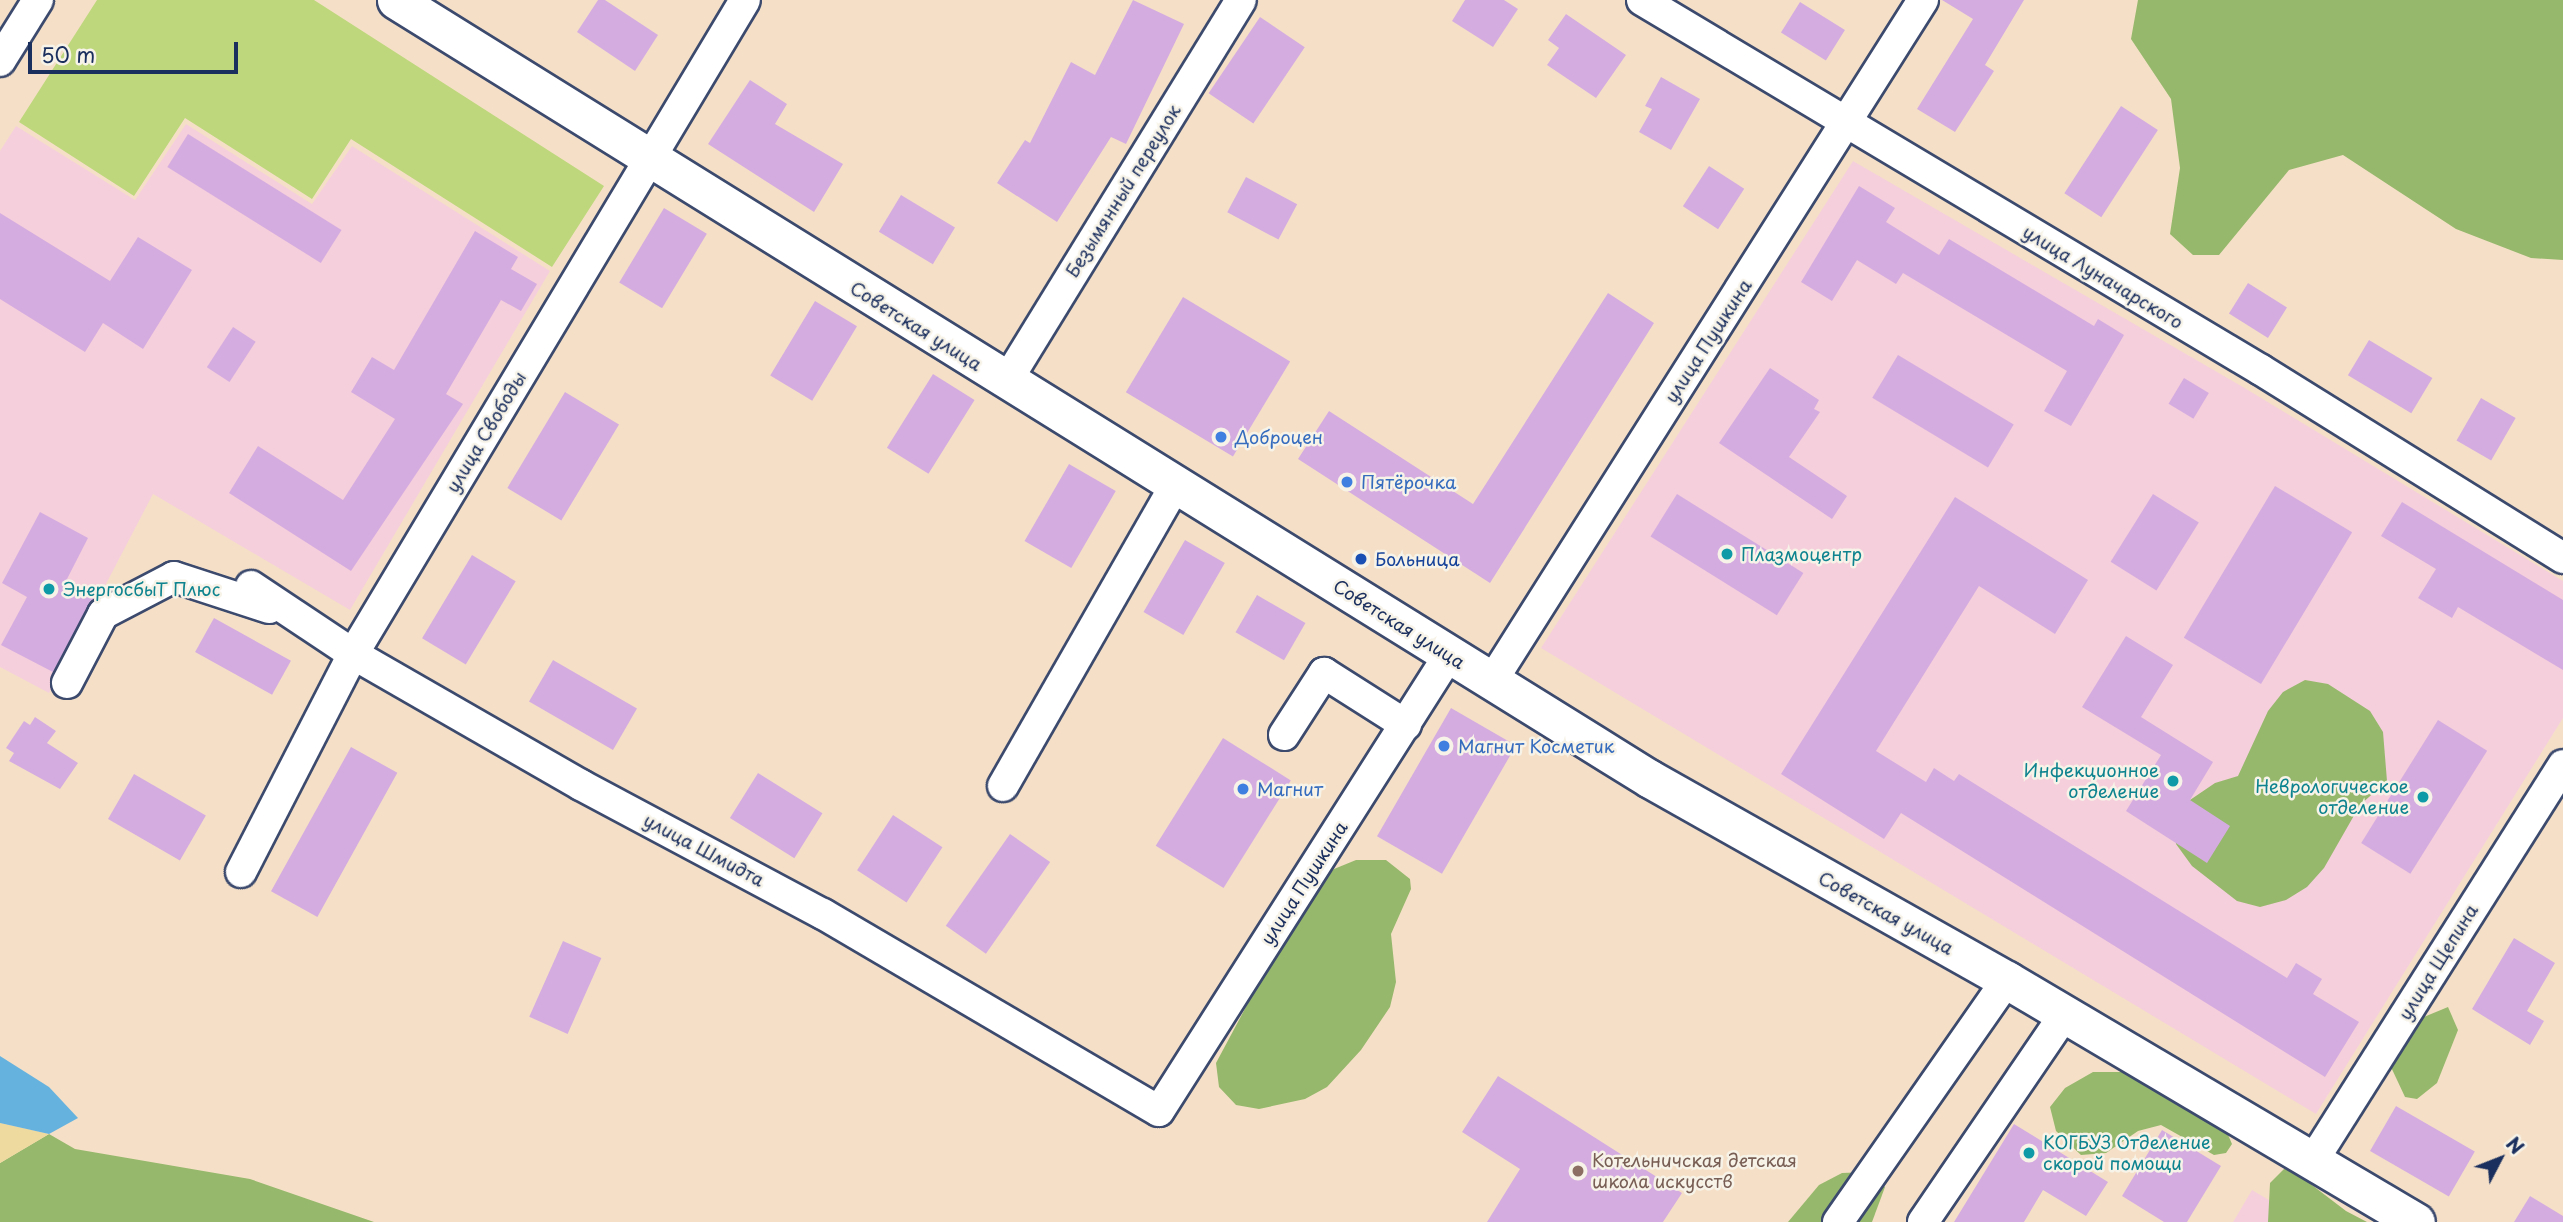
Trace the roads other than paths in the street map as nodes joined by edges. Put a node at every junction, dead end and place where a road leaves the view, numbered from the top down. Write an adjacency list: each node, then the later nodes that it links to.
1 (38, 0): 7 (street)
2 (396, 0): 9 (main road, Советская улица)
3 (746, 0): 9 (street, улица Свободы)
4 (1241, 0): 10 (street, Безымянный переулок)
5 (1642, 0): 8 (street, улица Луначарского)
6 (1923, 0): 8 (street, улица Пушкина)
7 (0, 61)
8 (1846, 125): 12 (street, улица Луначарского); 17 (street, улица Пушкина)
9 (650, 161): 10 (main road, Советская улица); 15 (street, улица Свободы)
10 (1006, 382): 11 (main road, Советская улица)
11 (1175, 486): 16 (main road, Советская улица); 22 (street)
12 (2563, 558)
13 (251, 586): 14 (street, улица Шмидта)
14 (302, 622): 15 (street, улица Шмидта); 18 (street)
15 (353, 654): 23 (street, улица Свободы); 26 (street, улица Шмидта)
16 (1449, 654): 17 (main road, Советская улица); 19 (street, улица Пушкина)
17 (1492, 681): 24 (main road, Советская улица)
18 (67, 683)
19 (1406, 725): 20 (street); 26 (street, улица Пушкина)
20 (1284, 735)
21 (2563, 765): 27 (street, улица Щепина)
22 (1003, 786)
23 (241, 872)
24 (2007, 980): 25 (main road, Советская улица); 28 (street)
25 (2063, 1017): 27 (main road, Советская улица); 29 (street)
26 (1159, 1111)
27 (2314, 1159): 30 (main road, Советская улица)
28 (1838, 1222)
29 (1923, 1222)
30 (2416, 1222)

